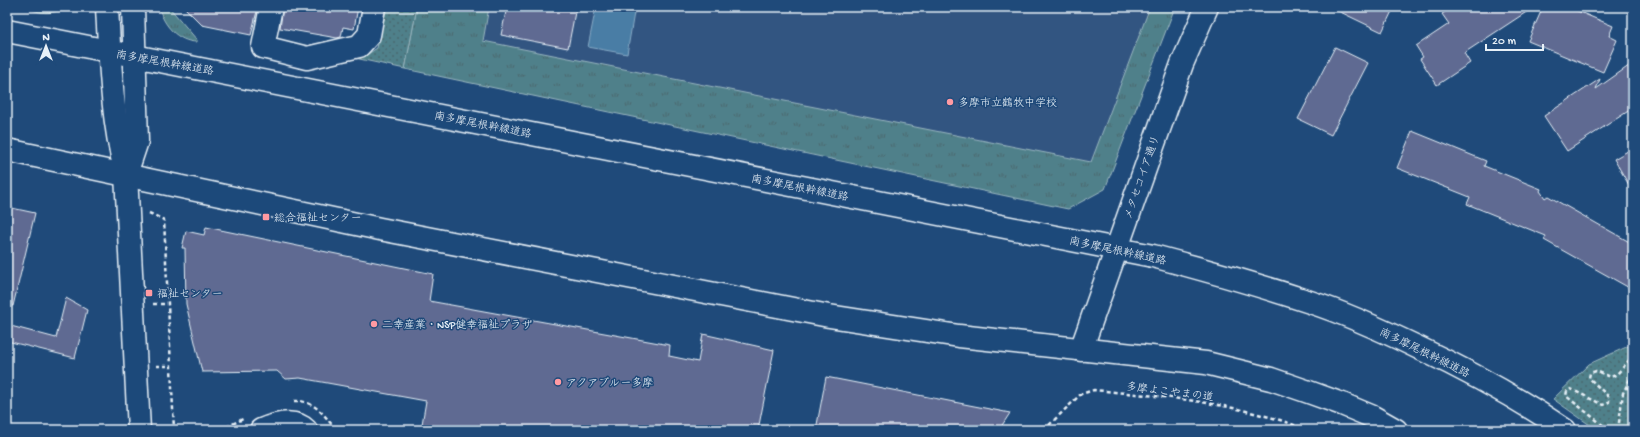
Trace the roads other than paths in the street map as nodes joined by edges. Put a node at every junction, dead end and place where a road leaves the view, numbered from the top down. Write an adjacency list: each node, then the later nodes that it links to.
1 (107, 7): 7 (main road)
2 (133, 7): 8 (main road)
3 (271, 7): 4 (main road)
4 (374, 7)
5 (1206, 7): 11 (main road, メタセコイア通り)
6 (7, 31): 7 (main road, 南多摩尾根幹線道路)
7 (109, 52): 8 (main road, 南多摩尾根幹線道路); 10 (main road)
8 (135, 56): 10 (main road); 11 (main road, 南多摩尾根幹線道路)
9 (7, 150): 10 (main road)
10 (126, 174): 12 (main road); 13 (main road)
11 (1116, 248): 12 (main road, メタセコイア通り); 17 (main road, 南多摩尾根幹線道路)
12 (1081, 350): 16 (main road)
13 (140, 430)
14 (261, 430): 15 (main road)
15 (306, 430)
16 (1396, 430)
17 (1565, 430)

